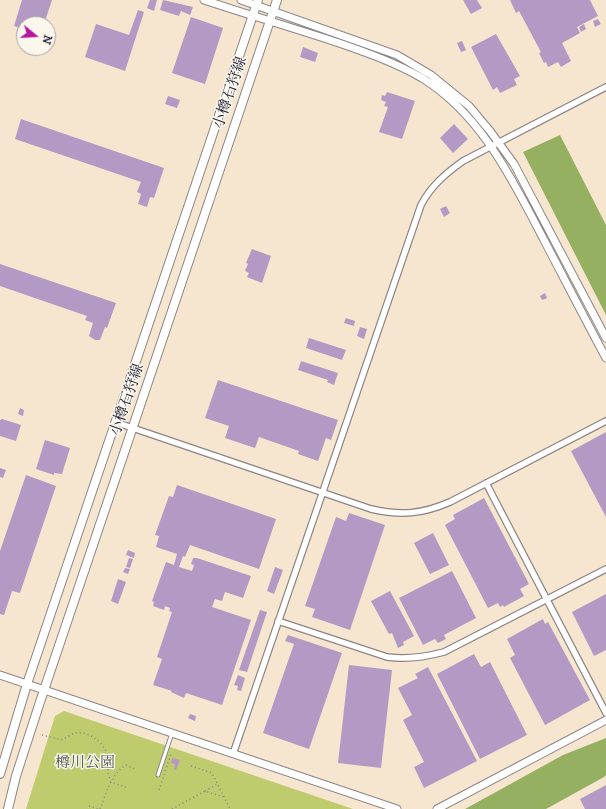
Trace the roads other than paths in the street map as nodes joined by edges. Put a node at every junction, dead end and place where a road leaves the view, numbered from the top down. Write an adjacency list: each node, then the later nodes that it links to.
1 (204, 0): 6 (street)
2 (241, 0): 4 (street)
3 (277, 0): 5 (main road, 小樽石狩線)
4 (257, 2): 5 (street); 6 (main road, 小樽石狩線)
5 (274, 11): 7 (main road, 小樽石狩線); 9 (street)
6 (252, 16): 7 (street); 14 (main road, 小樽石狩線)
7 (270, 22): 10 (street); 15 (main road, 小樽石狩線)
8 (606, 87): 9 (street)
9 (499, 143): 10 (street); 11 (street)
10 (492, 147): 12 (street); 17 (street)
11 (606, 338)
12 (606, 358)
13 (606, 421): 16 (street)
14 (116, 422): 15 (street); 22 (main road, 小樽石狩線)
15 (133, 427): 17 (street); 23 (main road, 小樽石狩線)
16 (486, 483): 17 (street); 19 (street)
17 (322, 492): 20 (street)
18 (606, 569): 19 (street)
19 (548, 599): 20 (street); 24 (street)
20 (278, 621): 27 (street)
21 (0, 675): 22 (street)
22 (27, 684): 23 (street); 28 (main road, 小樽石狩線)
23 (44, 690): 26 (street); 30 (main road, 小樽石狩線)
24 (606, 713)
25 (606, 720): 32 (street)
26 (172, 733): 27 (street); 29 (lane)
27 (233, 754): 31 (street)
28 (0, 774)
29 (158, 775)
30 (8, 809)
31 (397, 809)
32 (437, 809)

